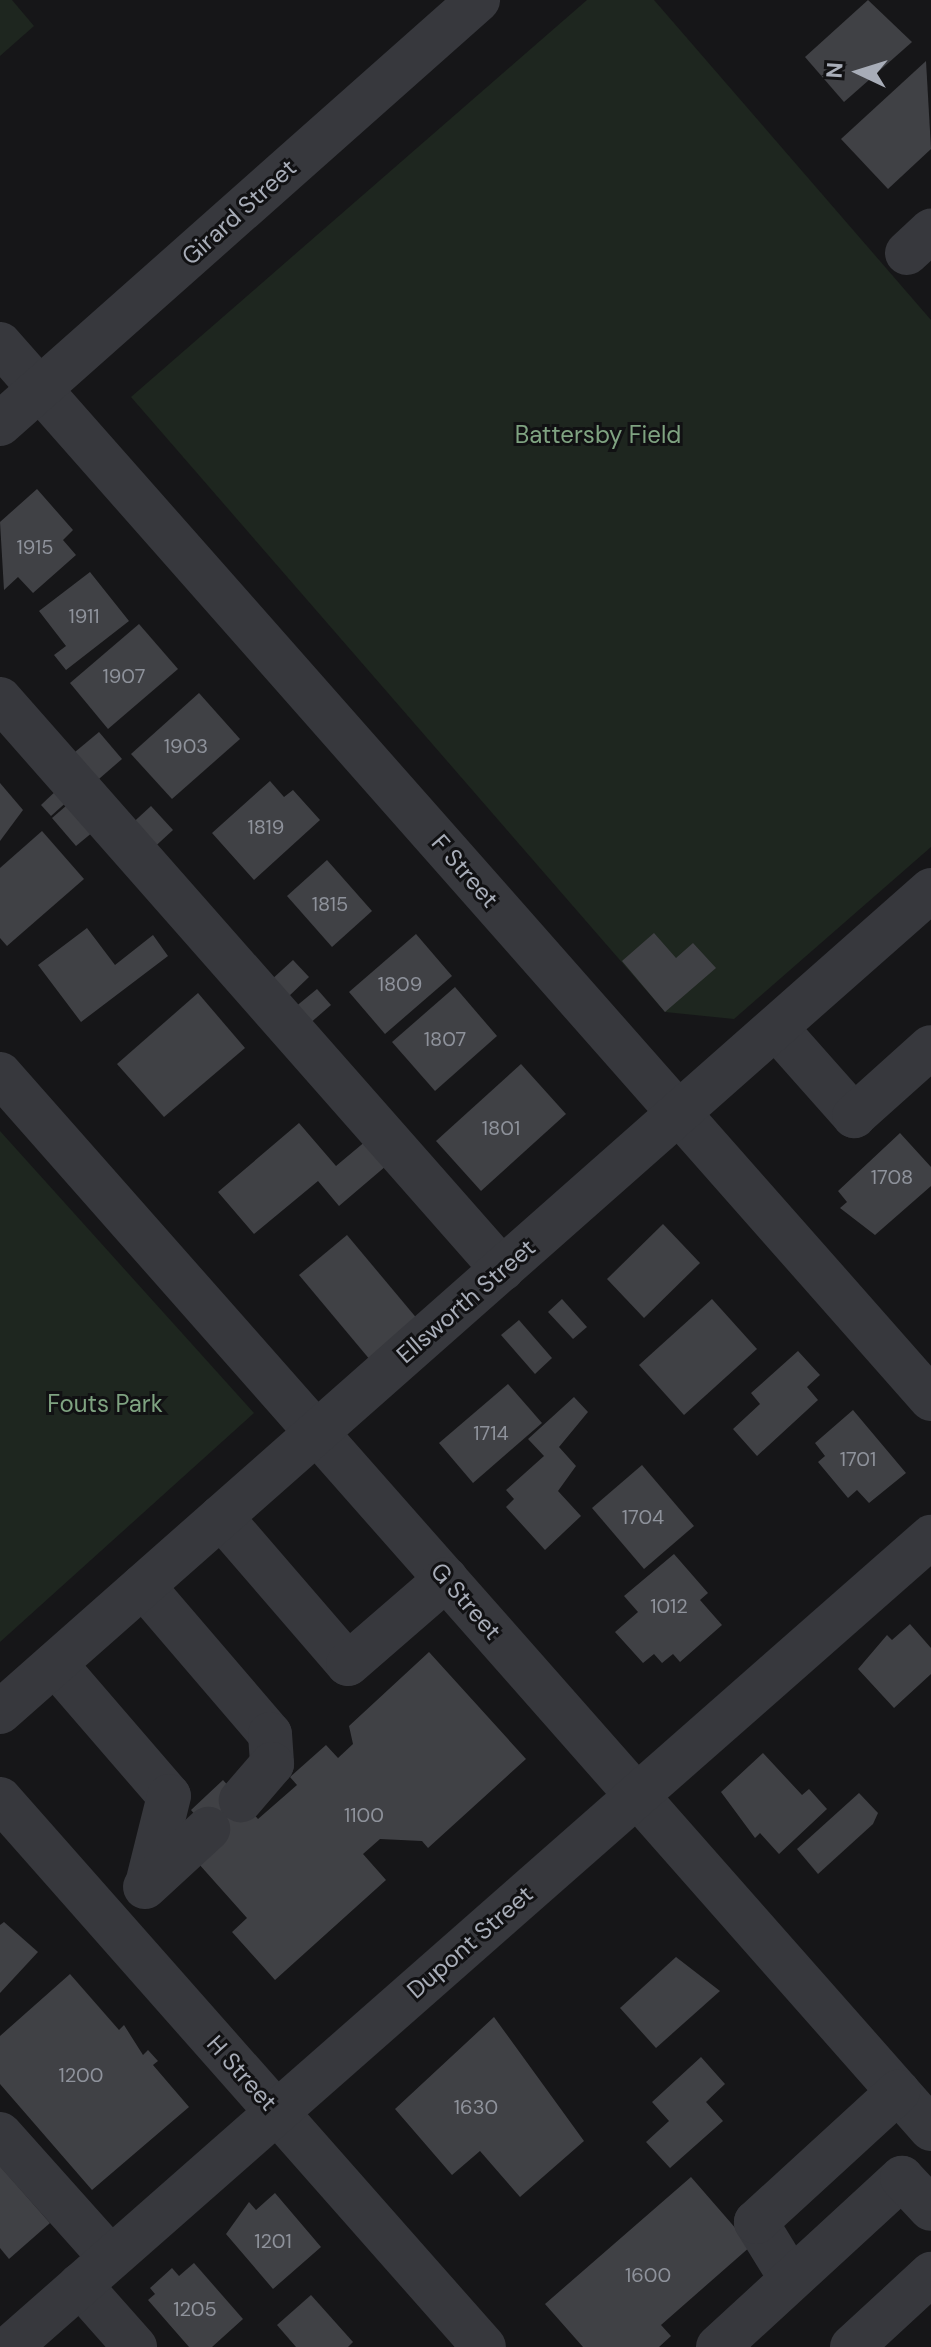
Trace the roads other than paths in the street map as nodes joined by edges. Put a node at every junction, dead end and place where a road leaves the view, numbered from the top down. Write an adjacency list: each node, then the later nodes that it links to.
1 (478, 0): 3 (street, Girard Street)
2 (0, 344): 3 (street, F Street)
3 (39, 389): 4 (street, Girard Street); 10 (street, F Street)
4 (0, 424)
5 (0, 699): 11 (street)
6 (931, 890): 7 (street, Ellsworth Street)
7 (776, 1028): 8 (street); 10 (street, Ellsworth Street)
8 (931, 1047)
9 (0, 1074): 13 (street, G Street)
10 (678, 1113): 11 (street, Ellsworth Street); 12 (street, F Street)
11 (502, 1269): 13 (street, Ellsworth Street)
12 (931, 1399)
13 (317, 1433): 14 (street, Ellsworth Street); 16 (street, G Street)
14 (221, 1517): 16 (street); 17 (street, Ellsworth Street)
15 (931, 1537): 20 (street, Dupont Street)
16 (446, 1579): 20 (street, G Street)
17 (143, 1586): 18 (street, Ellsworth Street); 22 (street)
18 (55, 1664): 19 (street, Ellsworth Street); 24 (street)
19 (0, 1712)
20 (637, 1796): 26 (street, G Street); 27 (street, Dupont Street)
21 (0, 1799): 25 (street, H Street)
22 (241, 1800)
23 (208, 1829): 24 (street)
24 (147, 1884): 25 (street)
25 (107, 1920): 27 (street, H Street)
26 (898, 2092): 28 (street, G Street); 33 (street)
27 (277, 2112): 31 (street, Dupont Street); 36 (street, H Street)
28 (931, 2129)
29 (0, 2134): 31 (street)
30 (927, 2198): 33 (street)
31 (96, 2272): 34 (street, Dupont Street); 35 (street)
32 (931, 2274): 38 (street)
33 (791, 2279): 37 (street)
34 (10, 2347)
35 (135, 2347)
36 (484, 2347)
37 (718, 2347)
38 (852, 2347)

